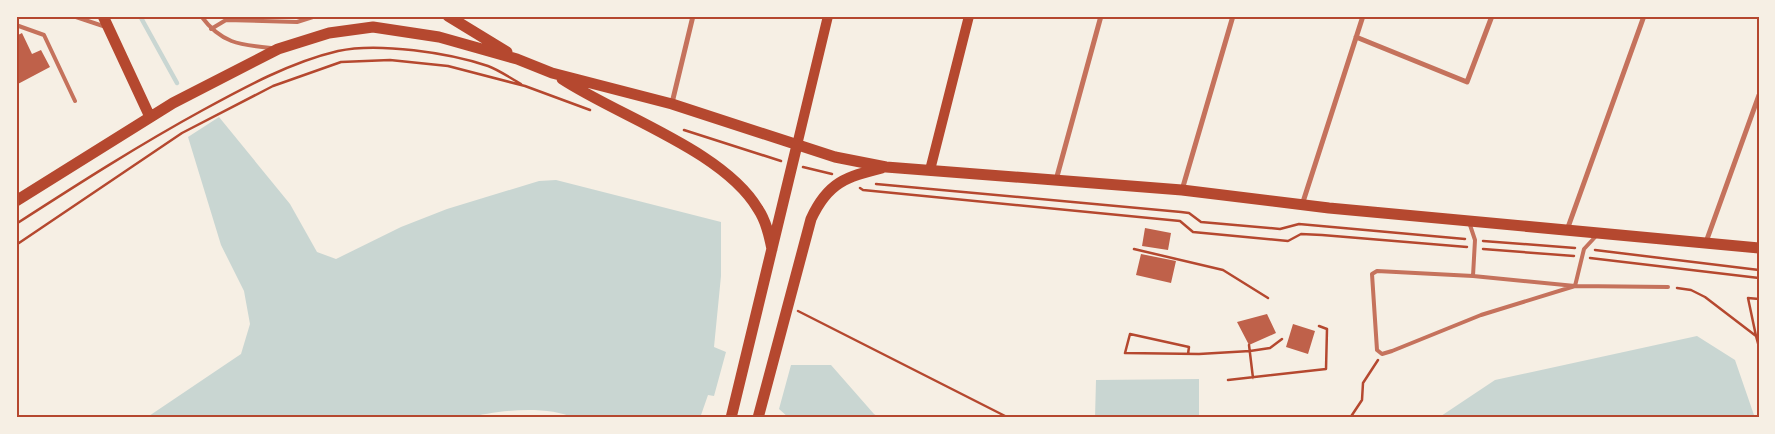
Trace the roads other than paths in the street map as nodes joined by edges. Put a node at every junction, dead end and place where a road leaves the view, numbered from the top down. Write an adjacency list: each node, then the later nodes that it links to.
1 (73, 16): 15 (lane)
2 (103, 16): 15 (main road)
3 (201, 16): 16 (lane)
4 (316, 16): 16 (lane)
5 (448, 16): 19 (main road)
6 (693, 16): 23 (street)
7 (828, 16): 25 (main road)
8 (969, 16): 27 (main road)
9 (1101, 16): 28 (street)
10 (1233, 16): 29 (street)
11 (1363, 16): 17 (street)
12 (1492, 16): 17 (street)
13 (1644, 16): 33 (street)
14 (16, 26): 22 (lane)
15 (109, 28): 24 (main road)
16 (211, 29): 18 (lane)
17 (1356, 37): 31 (street)
18 (278, 49): 19 (main road); 24 (main road)
19 (517, 59): 20 (main road)
20 (552, 73): 23 (main road); 36 (main road)
21 (1759, 95): 35 (street)
22 (75, 101)
23 (672, 104): 25 (main road)
24 (150, 117): 30 (main road)
25 (797, 145): 26 (main road); 36 (main road)
26 (886, 166): 27 (main road); 42 (main road)
27 (930, 170): 28 (main road)
28 (1056, 180): 29 (main road)
29 (1182, 190): 31 (main road)
30 (16, 201)
31 (1302, 205): 32 (main road)
32 (1468, 221): 33 (main road); 38 (lane)
33 (1566, 230): 34 (main road)
34 (1598, 234): 35 (main road); 39 (lane)
35 (1706, 242): 37 (main road)
36 (772, 249): 41 (main road)
37 (1756, 249)
38 (1473, 276): 39 (lane); 39 (lane)
39 (1575, 286): 40 (lane)
40 (1668, 288)
41 (731, 418)
42 (758, 418)

